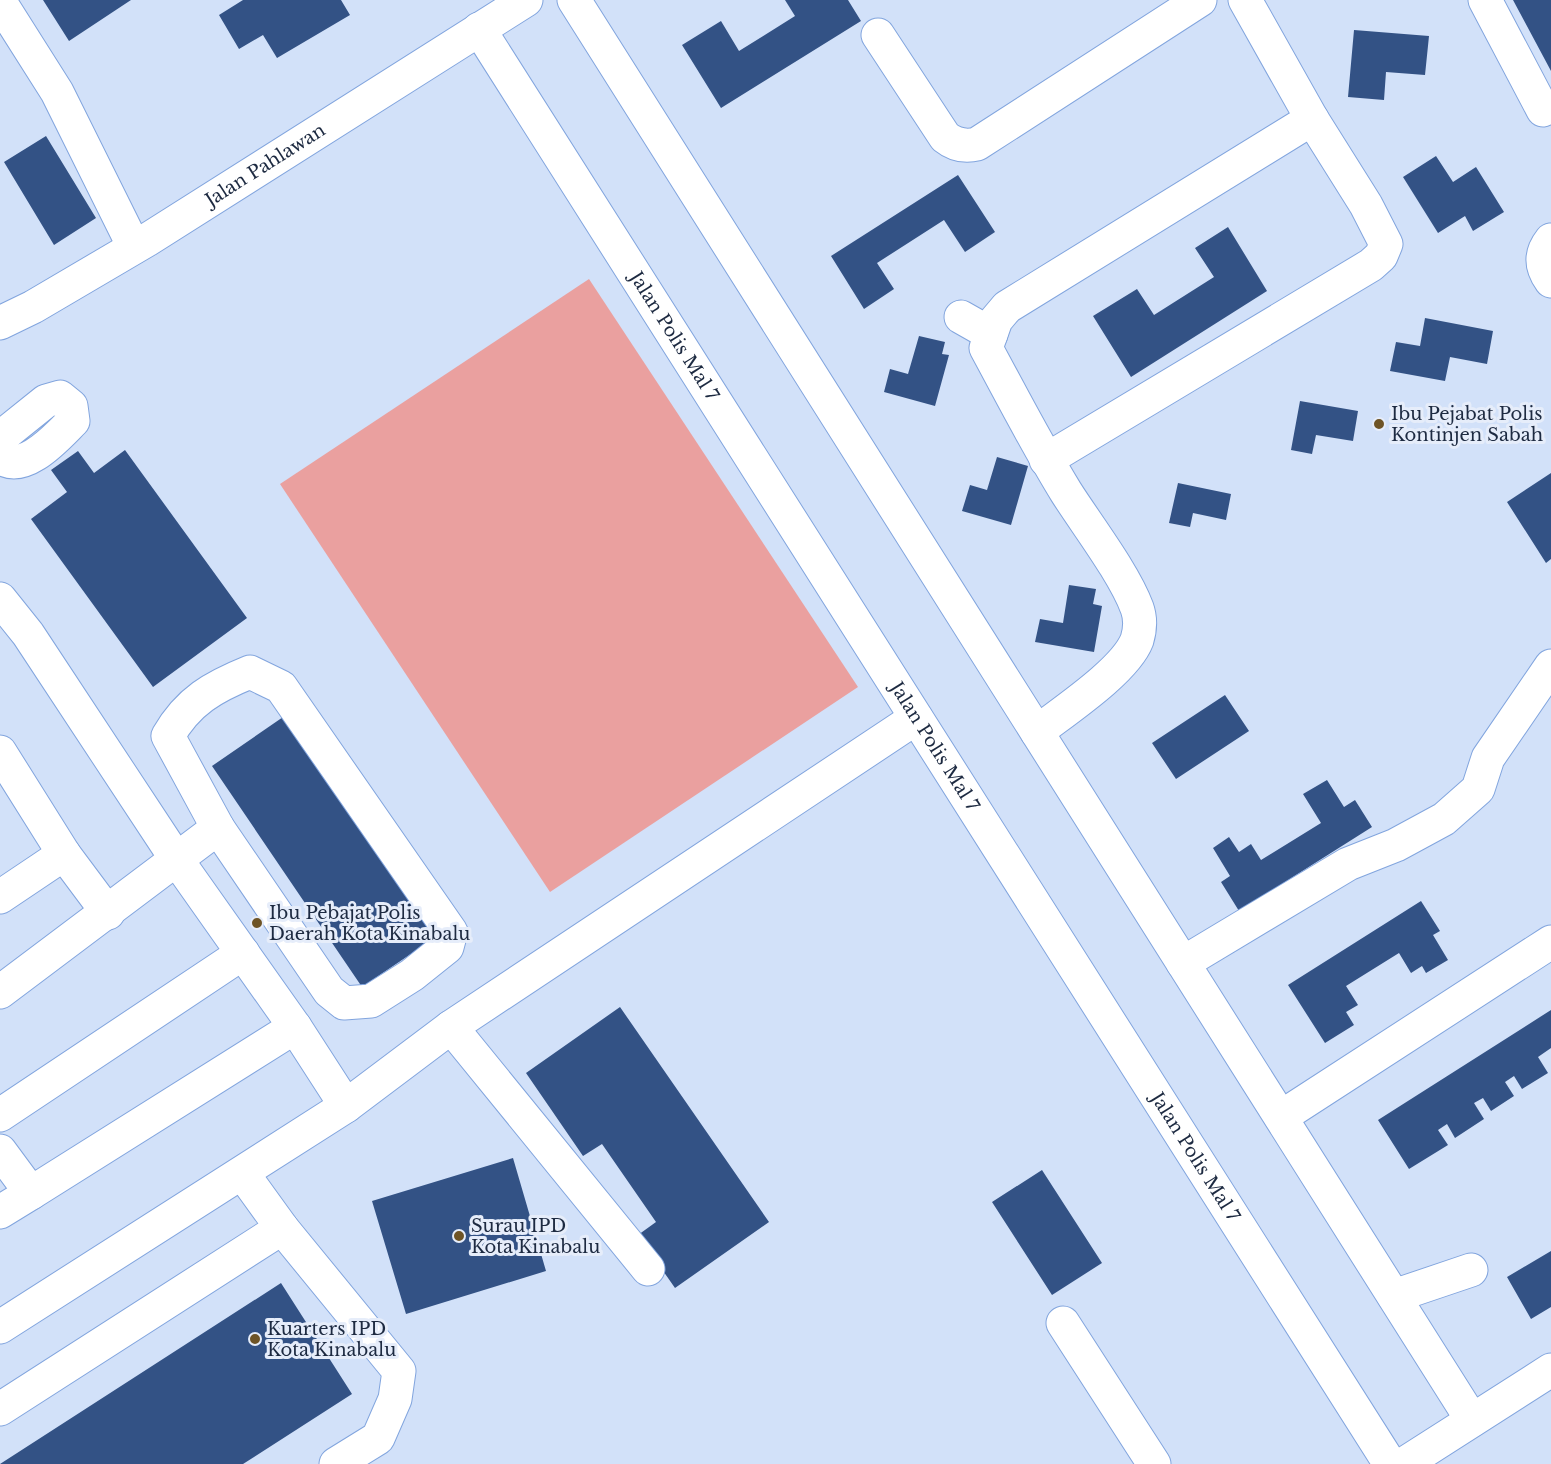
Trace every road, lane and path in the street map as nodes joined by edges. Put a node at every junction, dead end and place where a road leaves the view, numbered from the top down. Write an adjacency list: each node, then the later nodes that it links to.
1 (526, 0): 7 (street, Jalan Pahlawan)
2 (574, 0): 23 (street)
3 (1200, 0): 8 (street)
4 (1245, 0): 10 (street)
5 (1485, 0): 9 (street)
6 (0, 2): 12 (street)
7 (480, 29): 12 (street, Jalan Pahlawan); 22 (street, Jalan Polis Mal 7)
8 (878, 35)
9 (1543, 110)
10 (1312, 119): 16 (street); 19 (street)
11 (1551, 240): 13 (street)
12 (134, 247): 15 (street, Jalan Pahlawan)
13 (1551, 281)
14 (961, 317): 16 (street)
15 (0, 323)
16 (991, 334): 19 (street)
17 (0, 438): 18 (street)
18 (0, 457)
19 (1046, 460): 23 (street)
20 (0, 600): 27 (street)
21 (1551, 666): 32 (street)
22 (916, 718): 35 (street); 54 (street, Jalan Polis Mal 7)
23 (1037, 732): 32 (street)
24 (0, 752): 26 (street)
25 (218, 828): 25 (street); 27 (street)
26 (64, 855): 28 (street); 29 (street)
27 (177, 860): 29 (street); 31 (street)
28 (0, 897)
29 (108, 913): 33 (street)
30 (1551, 942): 38 (street)
31 (243, 953): 34 (street); 37 (street)
32 (1183, 963): 38 (street)
33 (0, 992)
34 (295, 1027): 36 (street); 41 (street)
35 (451, 1027): 36 (street); 44 (street)
36 (346, 1106): 40 (street)
37 (0, 1115)
38 (1281, 1117): 46 (street)
39 (0, 1151): 41 (street)
40 (243, 1174): 43 (street); 48 (street)
41 (31, 1193): 42 (street)
42 (0, 1212)
43 (282, 1228): 50 (street); 52 (street)
44 (648, 1269)
45 (1471, 1270): 46 (street)
46 (1394, 1296): 51 (street)
47 (1063, 1323): 53 (street)
48 (0, 1327)
49 (1551, 1370): 51 (street)
50 (0, 1409)
51 (1472, 1420): 55 (street)
52 (336, 1464)
53 (1154, 1464)
54 (1390, 1464)
55 (1404, 1464)

